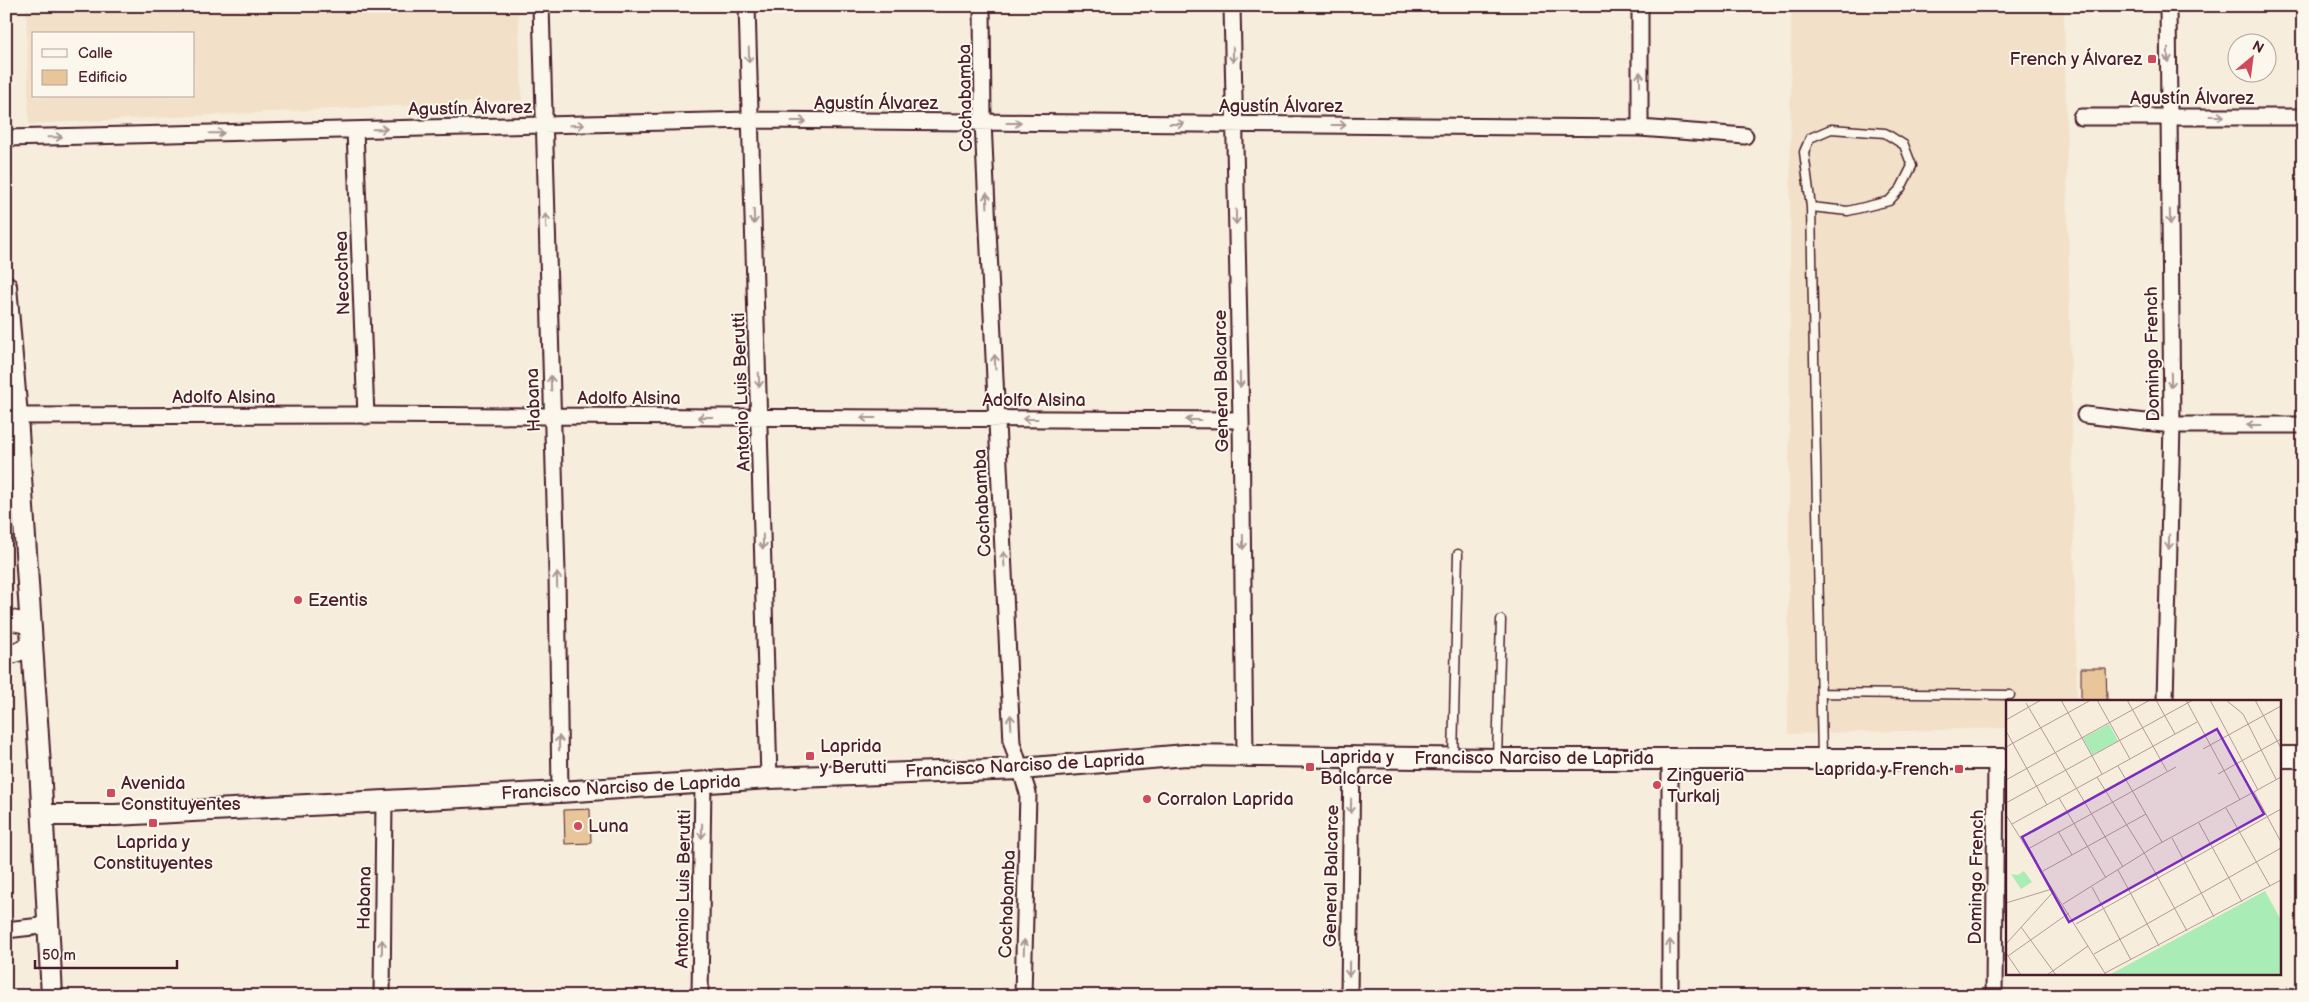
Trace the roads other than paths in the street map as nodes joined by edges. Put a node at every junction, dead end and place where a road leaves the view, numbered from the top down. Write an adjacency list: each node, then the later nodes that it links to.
1 (541, 6): 13 (street, Habana)
2 (747, 6): 10 (street, Antonio Luis Berutti, one-way to 10)
3 (982, 6): 11 (street, Cochabamba)
4 (1232, 6): 12 (street, General Balcarce, one-way to 12)
5 (1640, 6): 14 (street, one-way to 5)
6 (2168, 6): 7 (street, Domingo French, one-way to 7)
7 (2168, 116): 8 (street, Agustín Álvarez); 9 (street, Agustín Álvarez, one-way to 9); 27 (street, Domingo French, one-way to 27)
8 (2081, 117)
9 (2303, 117)
10 (751, 120): 11 (street, Agustín Álvarez, one-way to 11); 13 (street, Agustín Álvarez, one-way to 10); 24 (street, Antonio Luis Berutti, one-way to 24)
11 (983, 122): 12 (street, Agustín Álvarez, one-way to 12); 25 (street, Cochabamba, one-way to 11)
12 (1234, 124): 14 (street, Agustín Álvarez, one-way to 14); 26 (street, General Balcarce, one-way to 26)
13 (543, 126): 15 (street, Agustín Álvarez, one-way to 13); 23 (street, Habana, one-way to 13)
14 (1640, 128): 16 (street, Agustín Álvarez)
15 (355, 130): 17 (street, Agustín Álvarez, one-way to 15); 22 (street, Necochea)
16 (1745, 136)
17 (6, 138)
18 (1811, 207): 18 (lane); 35 (lane)
19 (6, 286): 21 (main road)
20 (2084, 415): 27 (street)
21 (17, 416): 22 (street, Adolfo Alsina); 32 (main road)
22 (366, 416): 23 (street, Adolfo Alsina)
23 (552, 417): 24 (street, Adolfo Alsina, one-way to 23); 50 (street, Habana, one-way to 23)
24 (760, 418): 25 (street, Adolfo Alsina, one-way to 24); 48 (street, Antonio Luis Berutti, one-way to 48)
25 (997, 419): 26 (street, Adolfo Alsina, one-way to 25); 47 (street, Cochabamba, one-way to 25)
26 (1241, 420): 38 (street, General Balcarce, one-way to 38)
27 (2172, 425): 28 (street, one-way to 27); 37 (street, Domingo French, one-way to 37)
28 (2303, 425)
29 (1458, 554): 41 (lane)
30 (6, 619): 32 (street)
31 (1501, 620): 42 (lane)
32 (30, 624): 33 (main road)
33 (32, 646): 34 (street); 52 (main road)
34 (6, 656)
35 (1821, 693): 36 (lane); 44 (lane)
36 (2010, 695)
37 (2165, 700)
38 (1245, 755): 40 (main road, Francisco Narciso de Laprida); 47 (main road, Francisco Narciso de Laprida)
39 (2282, 757): 45 (main road)
40 (1352, 758): 41 (main road, Francisco Narciso de Laprida); 59 (street, General Balcarce, one-way to 59)
41 (1453, 758): 42 (main road, Francisco Narciso de Laprida)
42 (1497, 758): 43 (main road, Francisco Narciso de Laprida)
43 (1670, 758): 44 (main road, Francisco Narciso de Laprida); 60 (street, one-way to 43)
44 (1822, 758): 46 (main road, Francisco Narciso de Laprida)
45 (2303, 758)
46 (2002, 759): 61 (street, Domingo French)
47 (1021, 769): 48 (main road, Francisco Narciso de Laprida); 58 (street, Cochabamba, one-way to 47)
48 (769, 778): 49 (main road, Francisco Narciso de Laprida)
49 (703, 782): 50 (main road, Francisco Narciso de Laprida); 57 (street, Antonio Luis Berutti, one-way to 57)
50 (560, 792): 51 (main road, Francisco Narciso de Laprida)
51 (384, 800): 52 (main road, Francisco Narciso de Laprida); 56 (street, Habana, one-way to 51)
52 (43, 815): 53 (main road)
53 (50, 925): 54 (street); 55 (main road)
54 (6, 930)
55 (52, 996)
56 (382, 996)
57 (700, 996)
58 (1023, 996)
59 (1349, 996)
60 (1670, 996)
61 (1994, 996)

